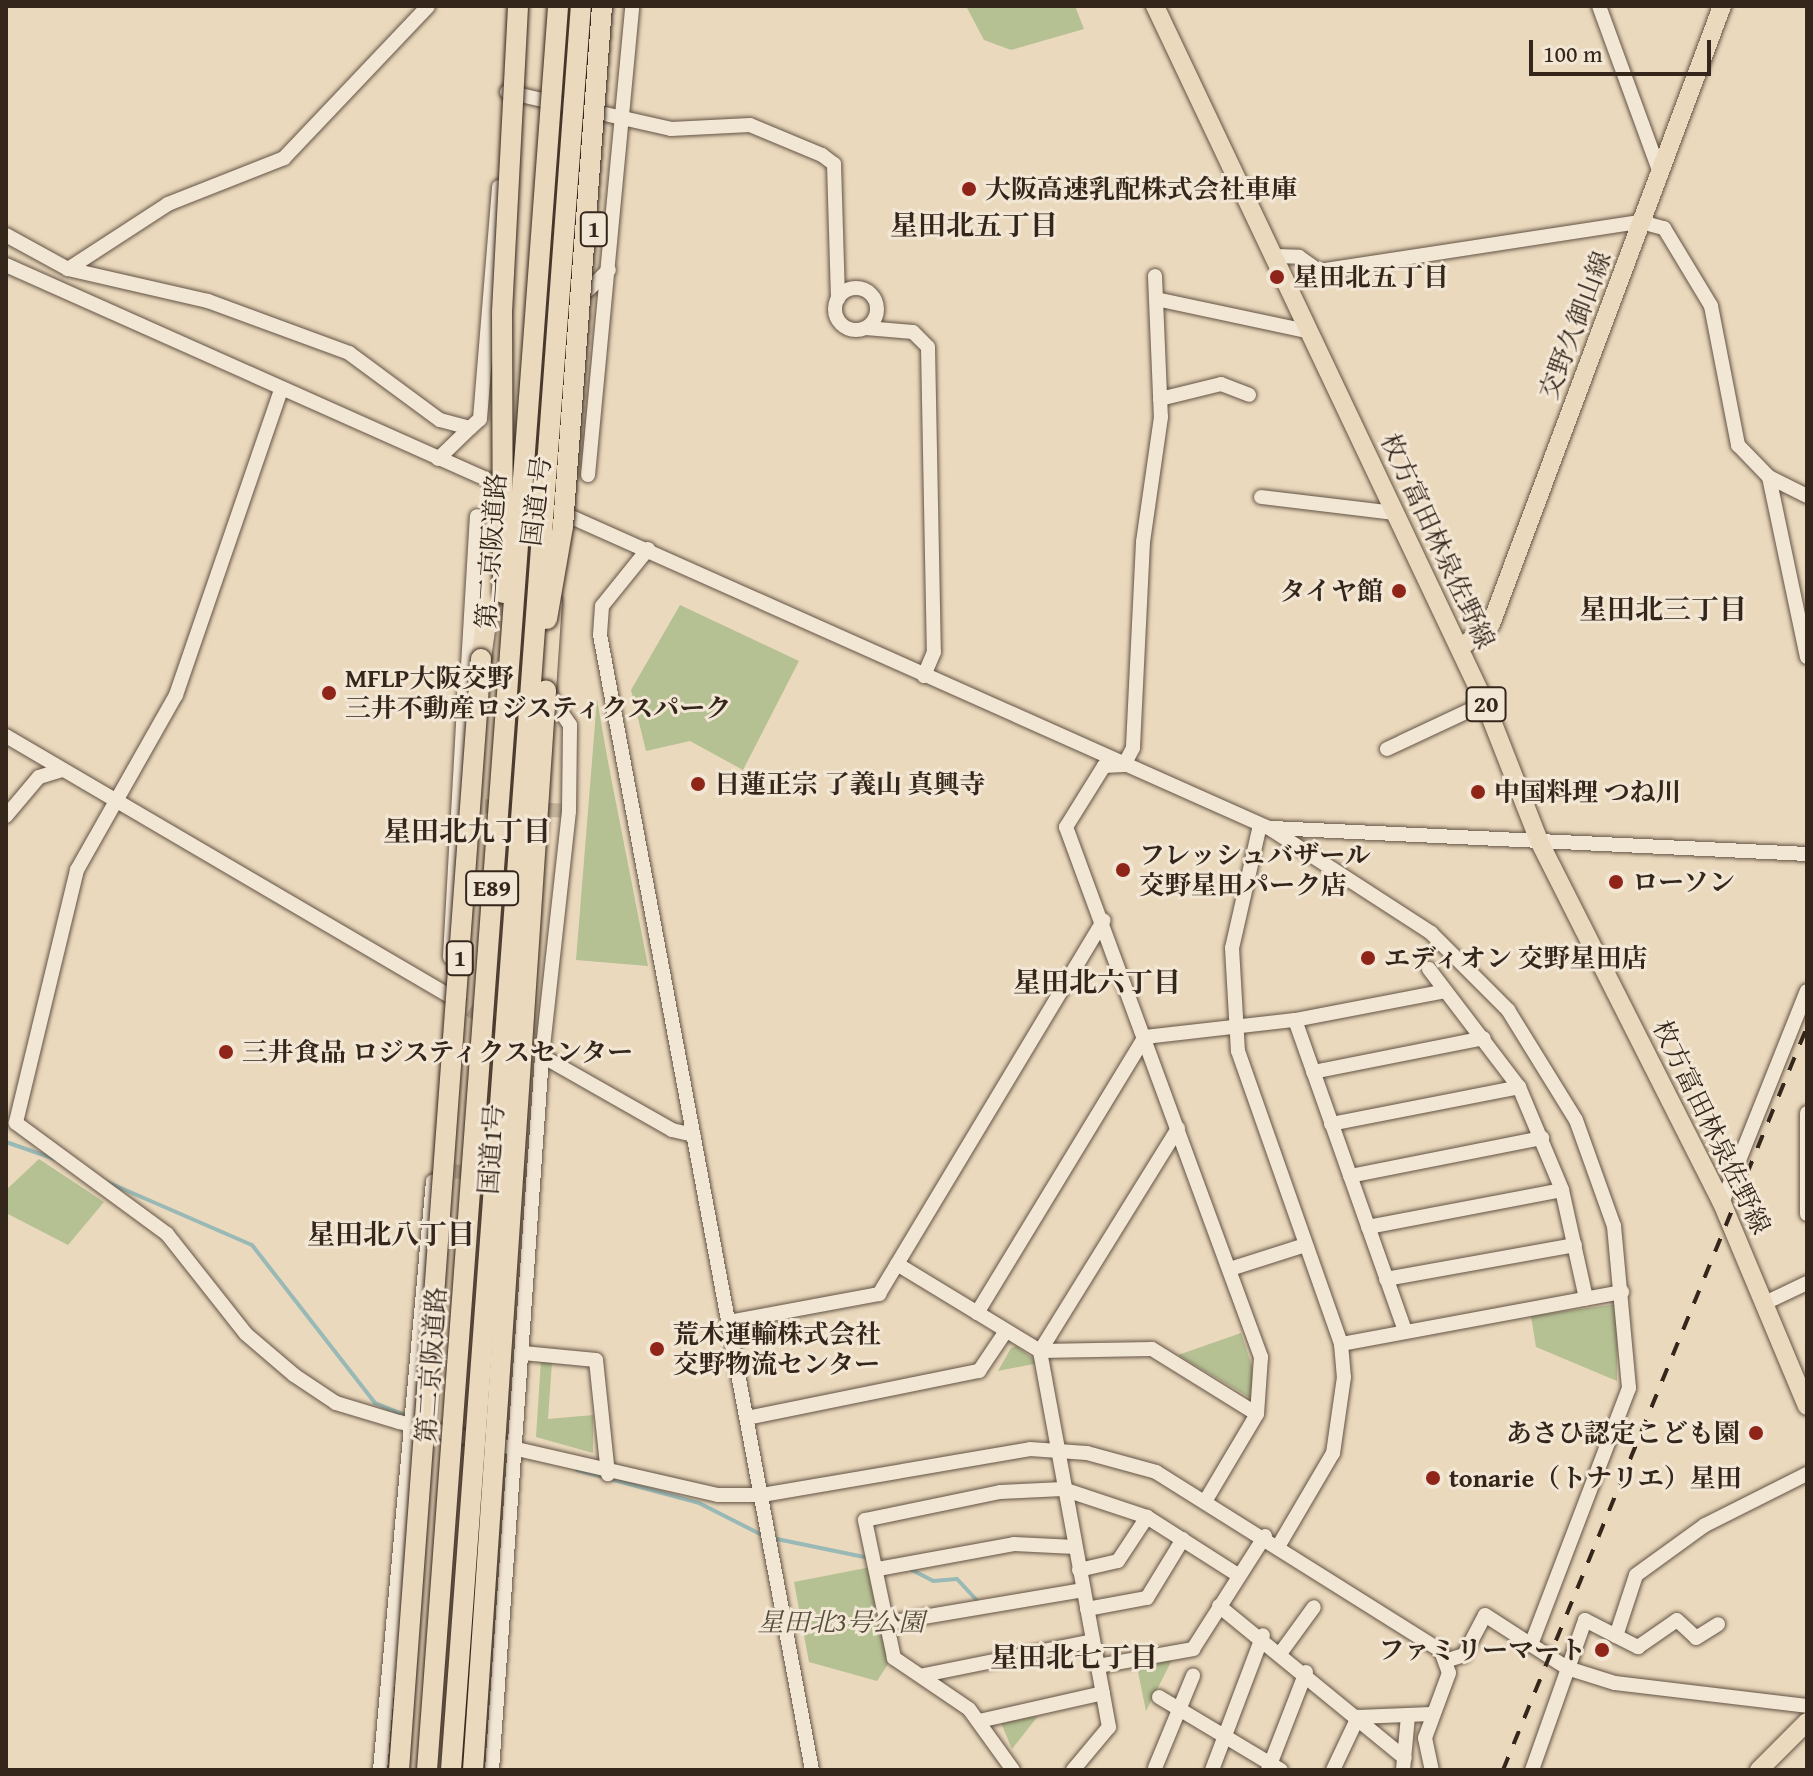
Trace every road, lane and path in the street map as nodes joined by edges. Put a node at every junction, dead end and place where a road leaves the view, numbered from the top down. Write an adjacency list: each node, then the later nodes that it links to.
1 (428, 6): 20 (street)
2 (508, 6): 13 (street)
3 (518, 6): 47 (highway, bridge)
4 (531, 6): 35 (highway, 国道1号 / 1)
5 (558, 6): 47 (highway, 第二京阪道路 / E89, bridge)
6 (581, 6): 48 (highway, 第二京阪道路 / E89, bridge)
7 (602, 6): 48 (highway, bridge)
8 (615, 6): 23 (highway, 国道1号 / 1)
9 (632, 6): 14 (street)
10 (1155, 6): 18 (main road, 枚方富田林泉佐野線 / 20)
11 (1599, 6): 15 (street)
12 (1722, 6): 15 (main road, 交野久御山線)
13 (507, 92): 14 (street); 31 (street)
14 (620, 118): 21 (street); 24 (street)
15 (1660, 173): 16 (main road, 交野久御山線)
16 (1641, 222): 18 (street); 34 (street); 42 (main road, 交野久御山線)
17 (6, 235): 20 (street)
18 (1276, 256): 27 (main road, 枚方富田林泉佐野線 / 20)
19 (6, 265): 28 (street)
20 (68, 269): 31 (street)
21 (609, 270): 23 (street); 33 (street)
22 (1155, 276): 25 (street)
23 (588, 290): 38 (highway, 国道1号 / 1, bridge)
24 (838, 299): 26 (street); 26 (street)
25 (1156, 299): 27 (street); 30 (street)
26 (866, 328): 45 (street)
27 (1311, 332): 39 (main road, 枚方富田林泉佐野線 / 20)
28 (281, 390): 32 (street); 54 (street)
29 (1249, 395): 30 (street)
30 (1160, 399): 52 (street)
31 (470, 428): 32 (street)
32 (438, 459): 35 (street)
33 (588, 475)
34 (1769, 477): 36 (street); 43 (street)
35 (504, 485): 38 (street); 44 (highway, 国道1号 / 1)
36 (1807, 496)
37 (1261, 497): 39 (street)
38 (559, 509): 41 (street); 48 (highway, 国道1号 / 1)
39 (1396, 513): 42 (main road, 枚方富田林泉佐野線 / 20)
40 (477, 516): 46 (street)
41 (648, 549): 45 (street); 75 (street)
42 (1460, 648): 49 (main road, 枚方富田林泉佐野線 / 20)
43 (1807, 657)
44 (481, 659): 46 (street); 154 (highway, 国道1号 / 1, bridge)
45 (924, 676): 52 (street)
46 (467, 684): 63 (street)
47 (507, 688): 155 (highway, 第二京阪道路 / E89, bridge)
48 (539, 690): 68 (street); 98 (highway, 国道1号 / 1, bridge); 156 (highway, 第二京阪道路 / E89, bridge)
49 (1485, 703): 51 (street); 57 (main road, 枚方富田林泉佐野線 / 20)
50 (6, 736): 53 (street)
51 (1387, 749)
52 (1124, 765): 56 (street); 59 (street)
53 (62, 770): 54 (street); 55 (street)
54 (115, 801): 63 (street); 72 (street)
55 (6, 816)
56 (1264, 826): 57 (street); 65 (street); 90 (street)
57 (1539, 841): 58 (street); 80 (main road, 枚方富田林泉佐野線 / 20)
58 (1807, 854)
59 (1104, 920): 66 (street); 86 (street)
60 (1429, 969): 61 (street)
61 (1445, 991): 64 (street); 67 (street)
62 (1807, 991): 80 (street)
63 (448, 995): 105 (street)
64 (1295, 1020): 65 (street); 69 (street)
65 (1235, 1028): 66 (street); 84 (street)
66 (1145, 1037): 74 (street); 93 (street)
67 (1484, 1038): 69 (street); 70 (street)
68 (542, 1056): 75 (street); 95 (street)
69 (1313, 1072): 73 (street)
70 (1519, 1087): 73 (street); 76 (street)
71 (1807, 1113): 77 (street)
72 (11, 1120): 105 (street)
73 (1331, 1124): 78 (street)
74 (1178, 1128): 87 (street); 100 (street)
75 (693, 1135): 94 (street)
76 (1542, 1138): 78 (street); 79 (street)
77 (1806, 1142): 81 (street)
78 (1350, 1176): 83 (street)
79 (1562, 1190): 83 (street); 85 (street)
80 (1722, 1203): 92 (main road, 枚方富田林泉佐野線 / 20)
81 (1806, 1206): 82 (street)
82 (1807, 1214)
83 (1368, 1227): 88 (street)
84 (1305, 1245): 87 (street); 99 (street)
85 (1575, 1245): 88 (street); 91 (street)
86 (897, 1264): 93 (street); 94 (street)
87 (1230, 1269): 103 (street)
88 (1386, 1279): 97 (street)
89 (1807, 1283): 92 (street)
90 (1622, 1292): 91 (street); 131 (street)
91 (1586, 1298): 97 (street)
92 (1767, 1302): 102 (main road, 枚方富田林泉佐野線 / 20)
93 (977, 1313): 96 (street)
94 (728, 1322): 104 (street)
95 (525, 1326): 98 (street); 101 (street)
96 (1006, 1331): 100 (street); 104 (street)
97 (1405, 1331): 99 (street)
98 (503, 1341): 118 (highway, 国道1号 / 1, bridge)
99 (1341, 1344): 116 (street)
100 (1040, 1351): 103 (street); 107 (street)
101 (523, 1353): 106 (street); 108 (street)
102 (1807, 1406)
103 (1257, 1414): 112 (street)
104 (747, 1418): 111 (street)
105 (411, 1425): 106 (street); 153 (street)
106 (516, 1450): 108 (street); 133 (street)
107 (1057, 1451): 110 (street); 111 (street); 112 (street)
108 (608, 1474): 111 (street)
109 (1807, 1474): 129 (street)
110 (1063, 1489): 113 (street); 117 (street); 119 (street)
111 (762, 1495): 159 (street)
112 (1206, 1500): 114 (street)
113 (1147, 1517): 115 (street); 120 (street)
114 (1265, 1536): 116 (street); 121 (street)
115 (1183, 1539): 121 (street); 125 (street)
116 (1279, 1545): 134 (street)
117 (1075, 1547): 119 (street); 120 (street)
118 (488, 1557): 133 (street); 157 (highway, 国道1号 / 1, bridge)
119 (878, 1569): 126 (street)
120 (1079, 1570): 122 (street)
121 (1238, 1575): 123 (street)
122 (1083, 1590): 125 (street); 126 (street)
123 (1219, 1606): 128 (street); 135 (street)
124 (1314, 1607): 132 (street)
125 (1087, 1609): 130 (street)
126 (888, 1623): 138 (street)
127 (1718, 1624): 129 (street)
128 (1263, 1635): 132 (street); 149 (street)
129 (1616, 1636): 136 (street)
130 (1093, 1641): 135 (street); 138 (street)
131 (1531, 1644): 134 (street); 136 (street)
132 (1282, 1651): 137 (street)
133 (500, 1656): 158 (street)
134 (1448, 1660): 144 (street)
135 (1098, 1666): 140 (street)
136 (1567, 1668): 142 (street); 165 (street)
137 (1306, 1672): 146 (street); 152 (street)
138 (924, 1675): 147 (street)
139 (1193, 1676): 143 (street)
140 (1103, 1693): 147 (street); 161 (street)
141 (1159, 1697): 143 (street)
142 (1807, 1706)
143 (1179, 1709): 149 (street); 151 (street)
144 (1431, 1714): 145 (street); 164 (street)
145 (1408, 1716): 146 (street); 150 (street)
146 (1358, 1717): 150 (street); 163 (street)
147 (979, 1721): 160 (street)
148 (1807, 1722): 166 (main road)
149 (1225, 1736): 152 (street); 162 (street)
150 (1404, 1764)
151 (1155, 1768)
152 (1273, 1768)
153 (380, 1770)
154 (399, 1770)
155 (427, 1770)
156 (451, 1770)
157 (473, 1770)
158 (492, 1770)
159 (812, 1770)
160 (1013, 1770)
161 (1073, 1770)
162 (1212, 1770)
163 (1333, 1770)
164 (1432, 1770)
165 (1532, 1770)
166 (1759, 1770)

